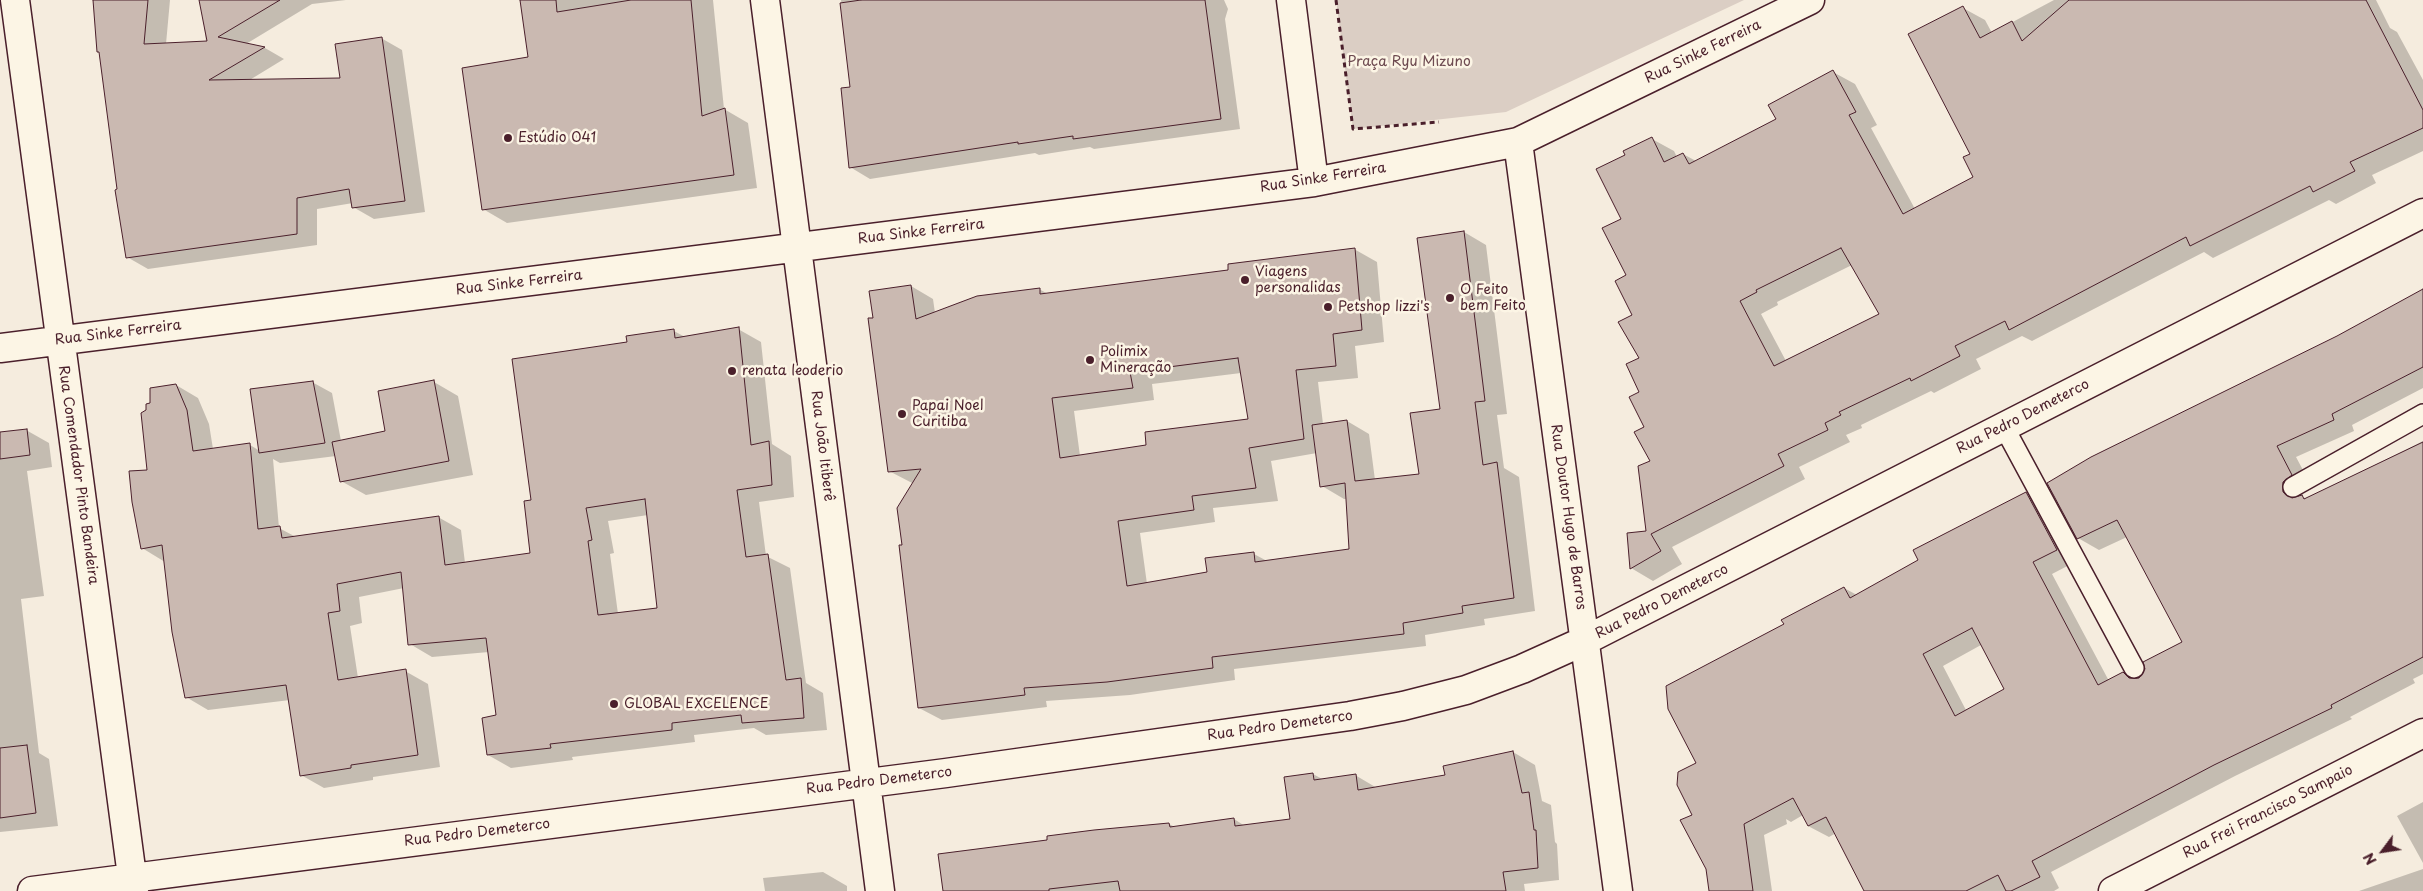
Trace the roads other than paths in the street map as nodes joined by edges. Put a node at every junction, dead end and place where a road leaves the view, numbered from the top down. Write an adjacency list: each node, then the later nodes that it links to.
1 (15, 0): 9 (street, Rua Comendador Pinto Bandeira)
2 (765, 0): 8 (street, Rua João Itiberê)
3 (1291, 0): 6 (street)
4 (1810, 0): 5 (street, Rua Sinke Ferreira)
5 (1518, 142): 6 (street, Rua Sinke Ferreira); 14 (street, Rua Doutor Hugo de Barros)
6 (1314, 182): 8 (street, Rua Sinke Ferreira)
7 (2423, 213): 12 (street, Rua Pedro Demeterco)
8 (796, 248): 9 (street, Rua Sinke Ferreira); 17 (street, Rua João Itiberê)
9 (60, 340): 10 (street, Rua Sinke Ferreira); 18 (street, Rua Comendador Pinto Bandeira)
10 (0, 348)
11 (2423, 414): 13 (lane)
12 (2004, 427): 14 (street, Rua Pedro Demeterco); 15 (lane)
13 (2293, 487)
14 (1584, 641): 17 (street, Rua Pedro Demeterco); 21 (street, Rua Doutor Hugo de Barros)
15 (2134, 668)
16 (2423, 733): 22 (street, Rua Frei Francisco Sampaio)
17 (866, 783): 18 (street, Rua Pedro Demeterco); 20 (street, Rua João Itiberê)
18 (133, 885): 19 (street, Rua Pedro Demeterco)
19 (32, 891)
20 (880, 891)
21 (1618, 891)
22 (2113, 891)

